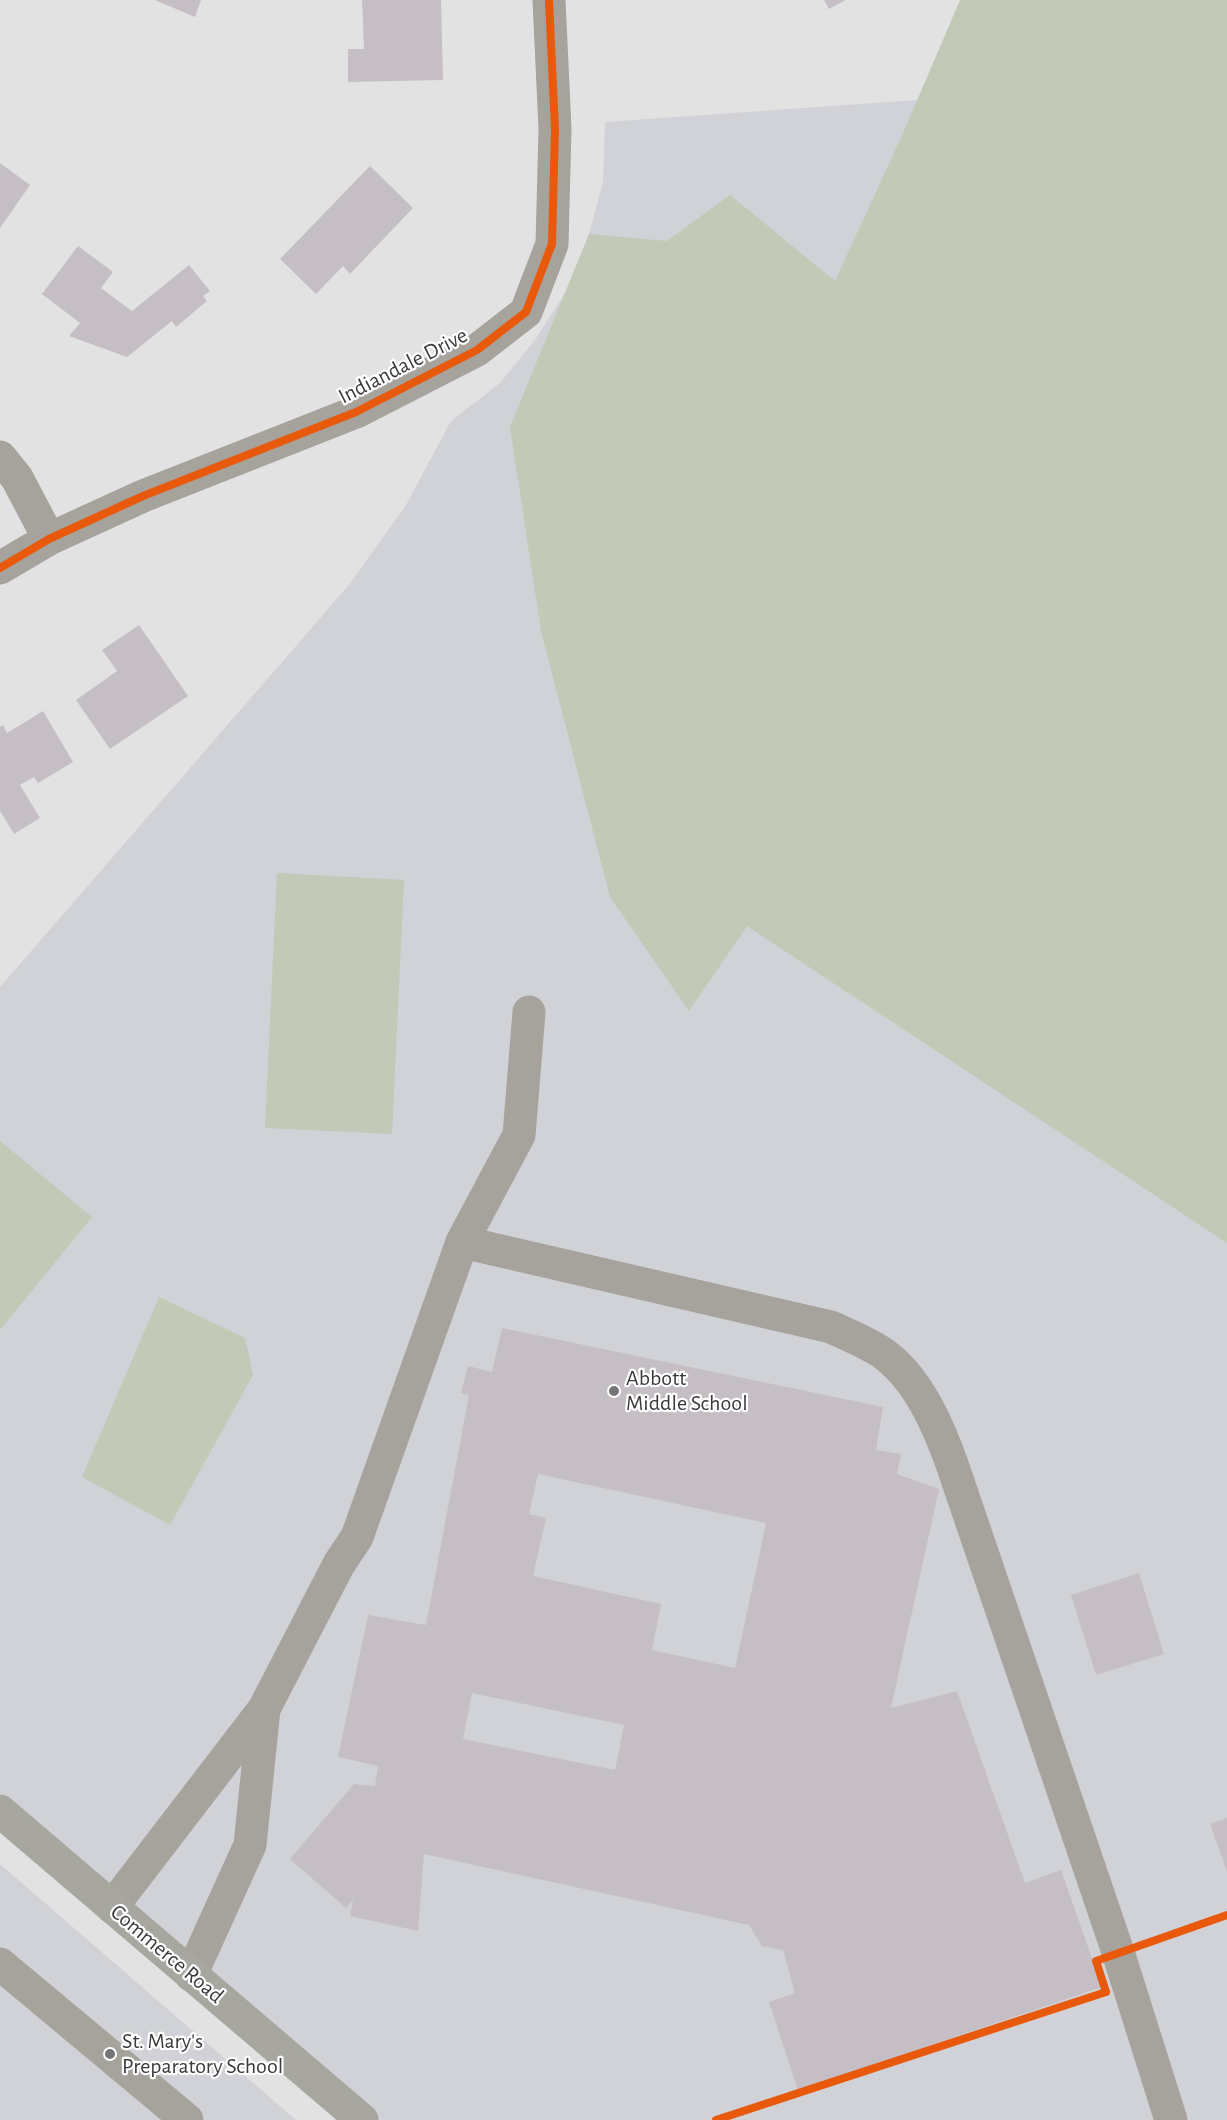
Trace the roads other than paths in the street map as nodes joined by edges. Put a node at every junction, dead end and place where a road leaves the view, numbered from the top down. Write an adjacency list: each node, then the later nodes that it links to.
1 (549, 0): 3 (street, Indiandale Drive)
2 (0, 458): 3 (street)
3 (49, 539): 4 (street, Indiandale Drive)
4 (0, 568)
5 (530, 1012): 6 (street)
6 (462, 1242): 7 (street); 14 (street)
7 (264, 1709): 9 (street); 11 (street)
8 (0, 1811): 9 (main road, Commerce Road)
9 (112, 1907): 11 (main road, Commerce Road)
10 (0, 1964): 12 (street)
11 (191, 1975): 13 (main road, Commerce Road)
12 (187, 2120)
13 (362, 2120)
14 (1171, 2120)

